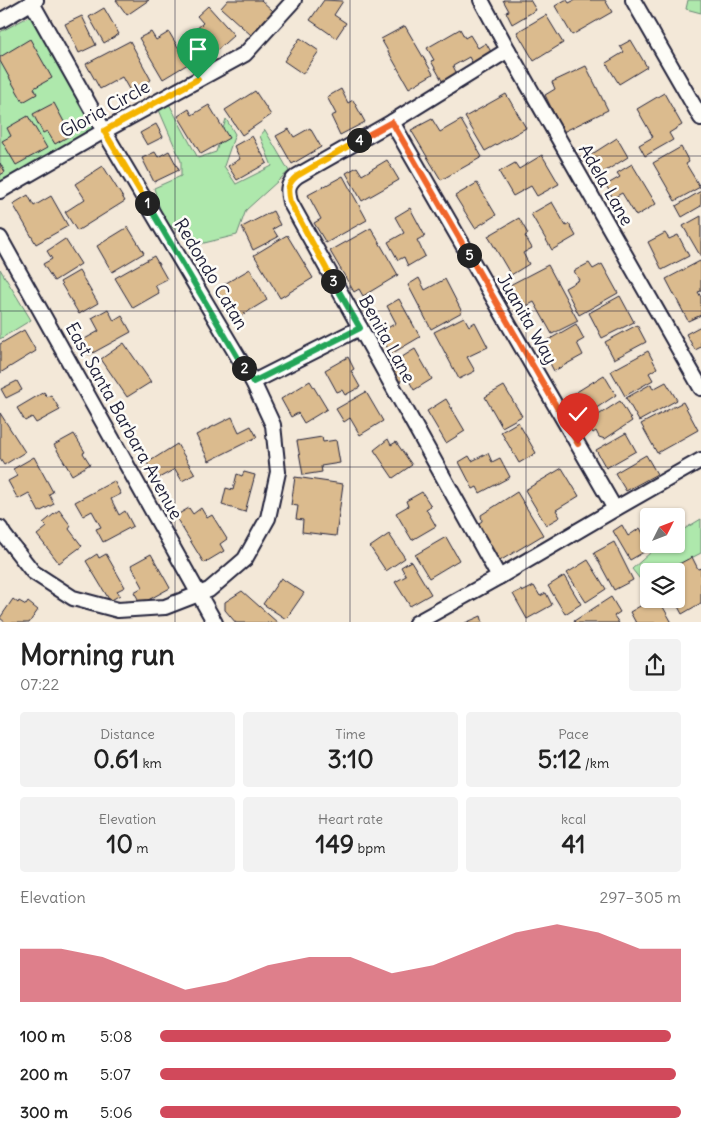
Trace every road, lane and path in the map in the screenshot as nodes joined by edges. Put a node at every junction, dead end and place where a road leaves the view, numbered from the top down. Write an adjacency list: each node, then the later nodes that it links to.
1 (294, 0): 9 (street, Gloria Circle)
2 (481, 0): 6 (street, Adela Lane)
3 (633, 0): 7 (street)
4 (34, 1): 5 (street); 9 (street, Redondo Catan)
5 (0, 21)
6 (508, 50): 8 (street, Benita Lane); 14 (street, Adela Lane)
7 (701, 118)
8 (392, 122): 12 (street, Benita Lane); 16 (street, Juanita Way)
9 (104, 131): 10 (street, Gloria Circle); 13 (street, Redondo Catan)
10 (0, 191)
11 (0, 238): 19 (street, East Santa Barbara Avenue)
12 (360, 328): 13 (street); 18 (street, Benita Lane)
13 (253, 382): 19 (street, Redondo Catan)
14 (701, 388)
15 (701, 460): 16 (street)
16 (615, 509): 18 (street)
17 (0, 528): 19 (street, Redondo Catan)
18 (499, 577): 21 (street)
19 (200, 594): 20 (street, East Santa Barbara Avenue)
20 (216, 622)
21 (416, 622)

